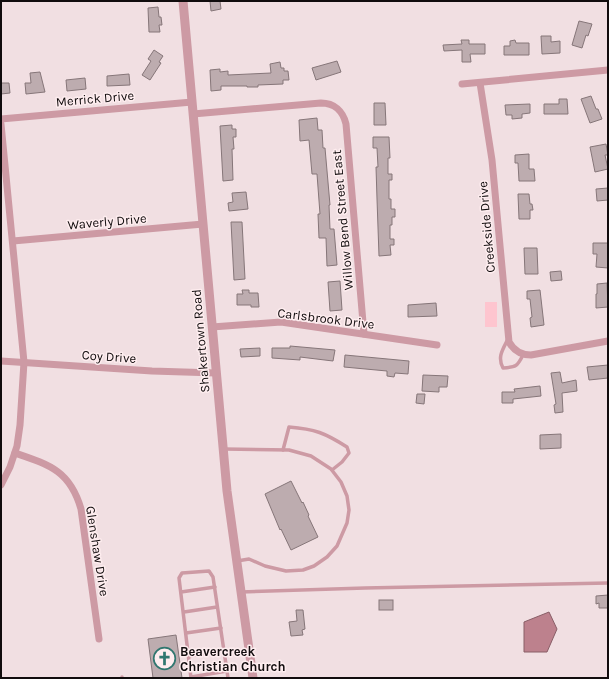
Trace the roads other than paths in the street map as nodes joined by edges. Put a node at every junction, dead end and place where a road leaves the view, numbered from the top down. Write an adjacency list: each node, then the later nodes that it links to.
1 (183, 1): 5 (street, Shakertown Road)
2 (608, 70): 3 (street)
3 (480, 83): 4 (street); 13 (street, Creekside Drive)
4 (462, 84)
5 (192, 102): 6 (street, Shakertown Road); 7 (street, Merrick Drive)
6 (193, 114): 9 (street, Shakertown Road); 12 (street, Willow Bend Street East)
7 (1, 119)
8 (1, 124): 10 (street)
9 (203, 224): 10 (street, Waverly Drive); 11 (street, Shakertown Road)
10 (13, 241): 18 (street)
11 (212, 327): 12 (street, Carlsbrook Drive); 19 (street, Shakertown Road)
12 (364, 334): 15 (street, Carlsbrook Drive)
13 (508, 338): 16 (street); 16 (lane)
14 (608, 341): 16 (street)
15 (437, 345)
16 (523, 355)
17 (1, 361): 18 (street, Coy Drive)
18 (24, 362): 19 (street, Coy Drive); 22 (street)
19 (216, 373): 20 (street, Shakertown Road)
20 (223, 449): 21 (lane); 25 (street, Shakertown Road)
21 (283, 450): 23 (lane); 23 (lane)
22 (15, 453): 24 (street); 34 (street, Glenshaw Drive)
23 (332, 470): 25 (lane)
24 (1, 485)
25 (236, 561): 29 (street, Shakertown Road)
26 (608, 583): 29 (lane)
27 (215, 587): 28 (lane); 28 (lane); 30 (lane)
28 (182, 592): 31 (lane)
29 (241, 592): 40 (street, Shakertown Road)
30 (217, 607): 31 (lane); 32 (lane)
31 (184, 612): 33 (lane)
32 (220, 628): 33 (lane); 35 (lane)
33 (186, 632): 36 (lane)
34 (99, 639)
35 (224, 650): 36 (lane); 37 (lane)
36 (189, 656): 38 (lane)
37 (227, 672): 38 (lane); 39 (lane)
38 (191, 677)
39 (228, 678)
40 (253, 678)

